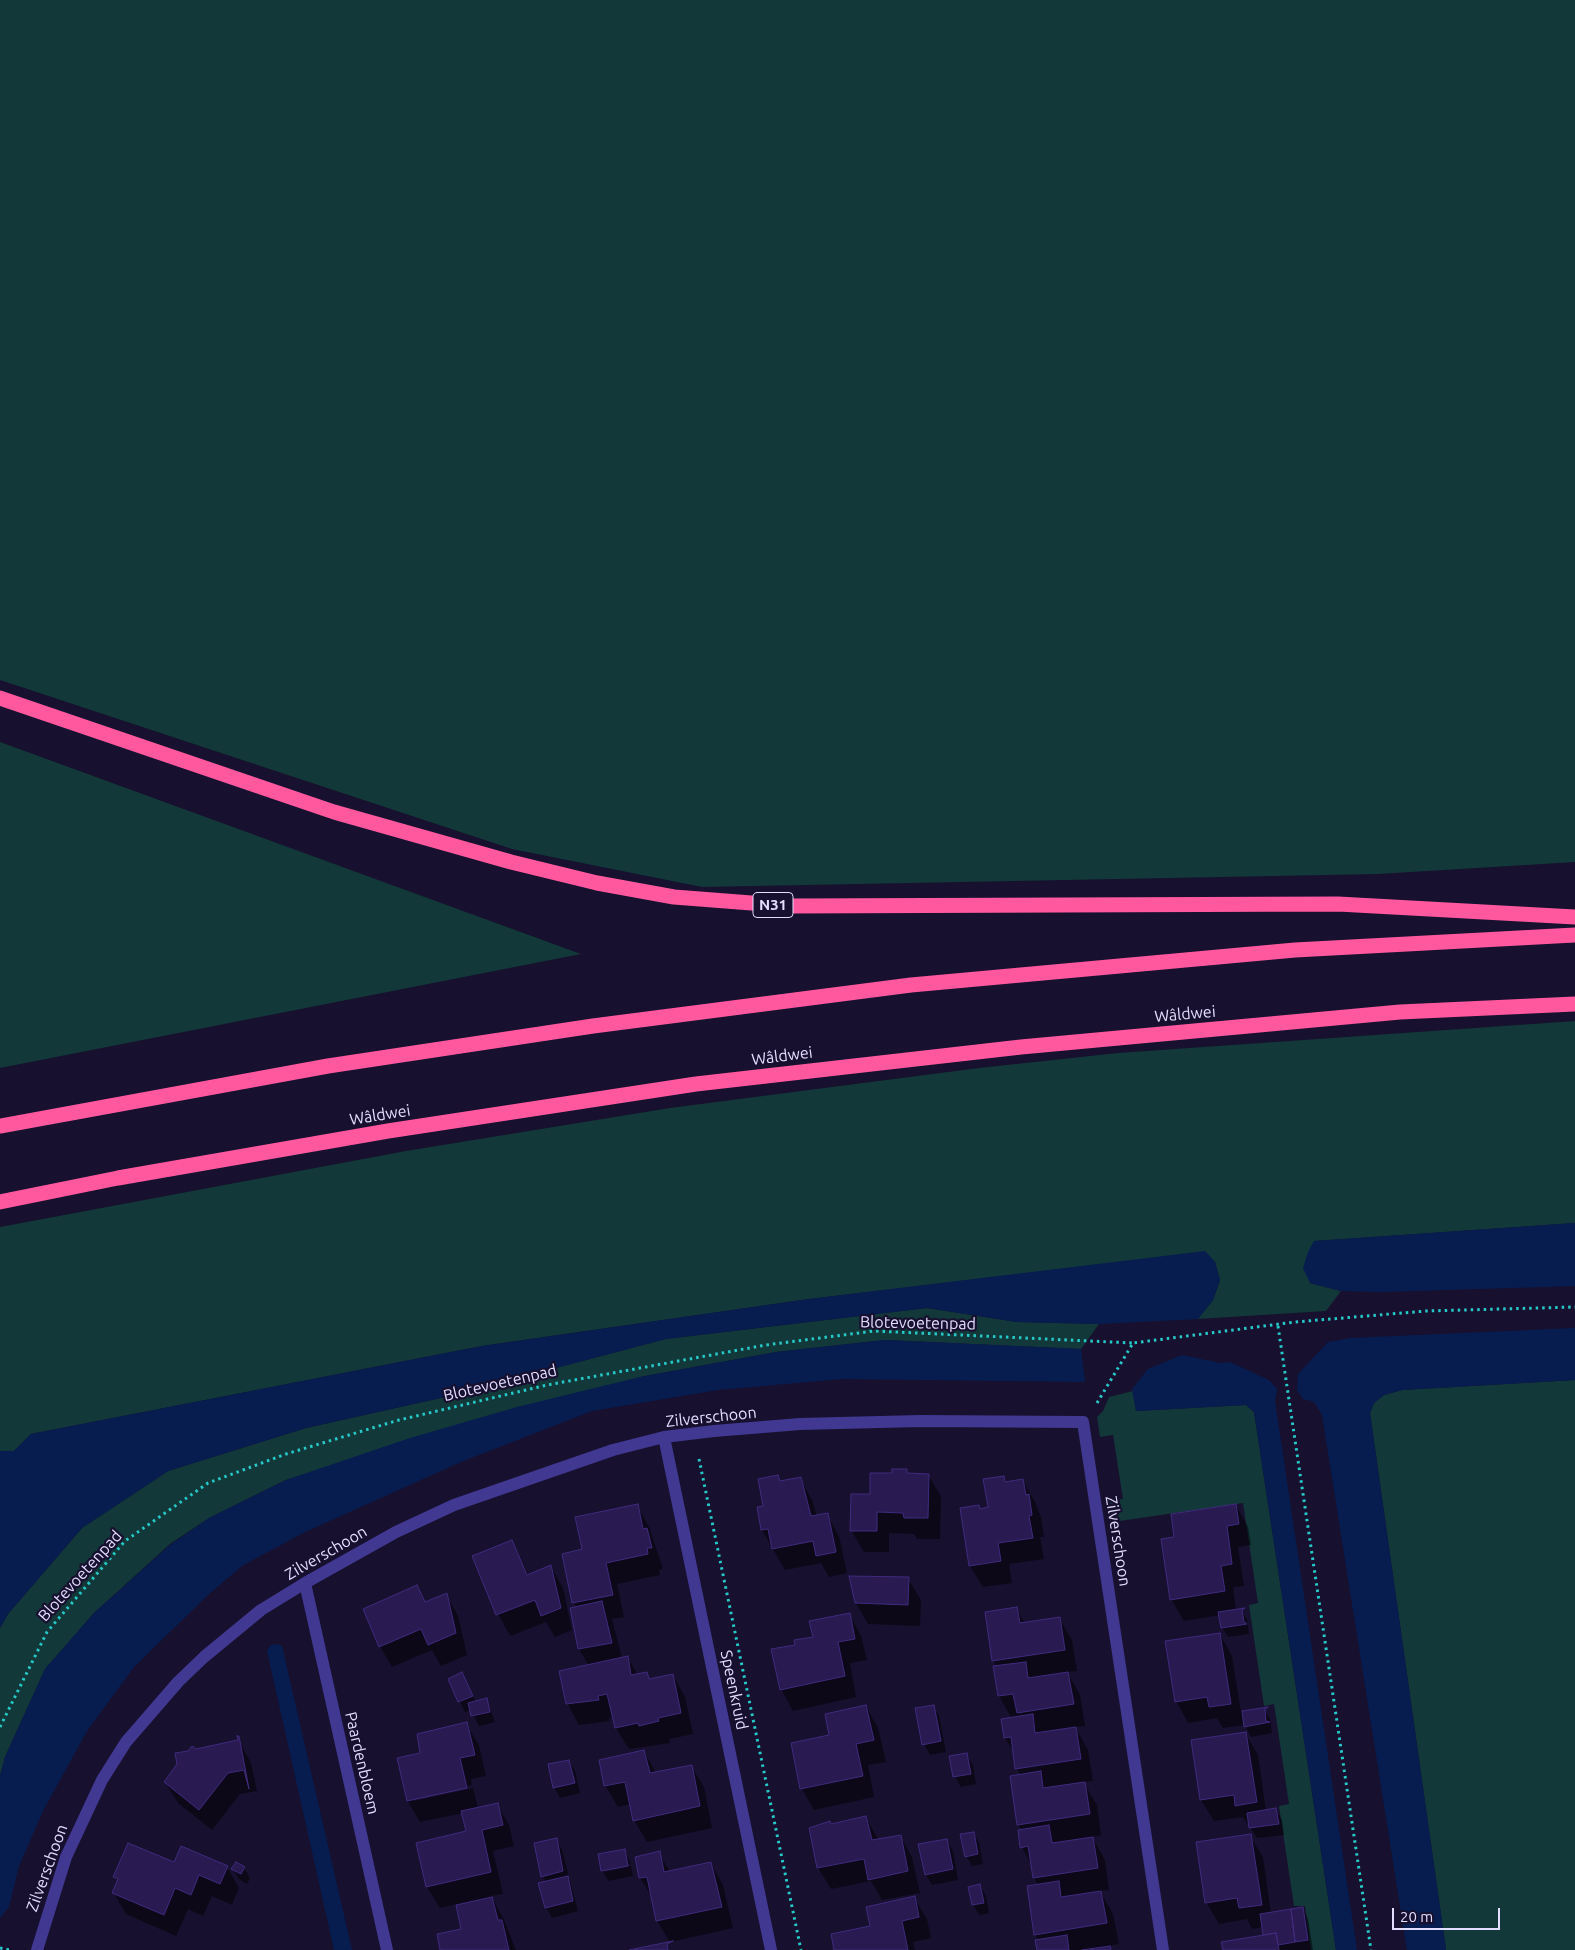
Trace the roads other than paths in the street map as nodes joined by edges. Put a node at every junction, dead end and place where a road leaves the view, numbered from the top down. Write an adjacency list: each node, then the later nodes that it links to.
1 (0, 698): 2 (highway, N31)
2 (1575, 917)
3 (1575, 935): 5 (highway)
4 (1575, 1004): 6 (highway, Wâldwei)
5 (0, 1126)
6 (0, 1202)
7 (664, 1437): 8 (street, Zilverschoon); 11 (street, Speenkruid); 12 (street, Zilverschoon)
8 (305, 1583): 9 (street, Zilverschoon); 10 (street, Paardenbloem)
9 (38, 1950)
10 (388, 1950)
11 (771, 1950)
12 (1164, 1950)

